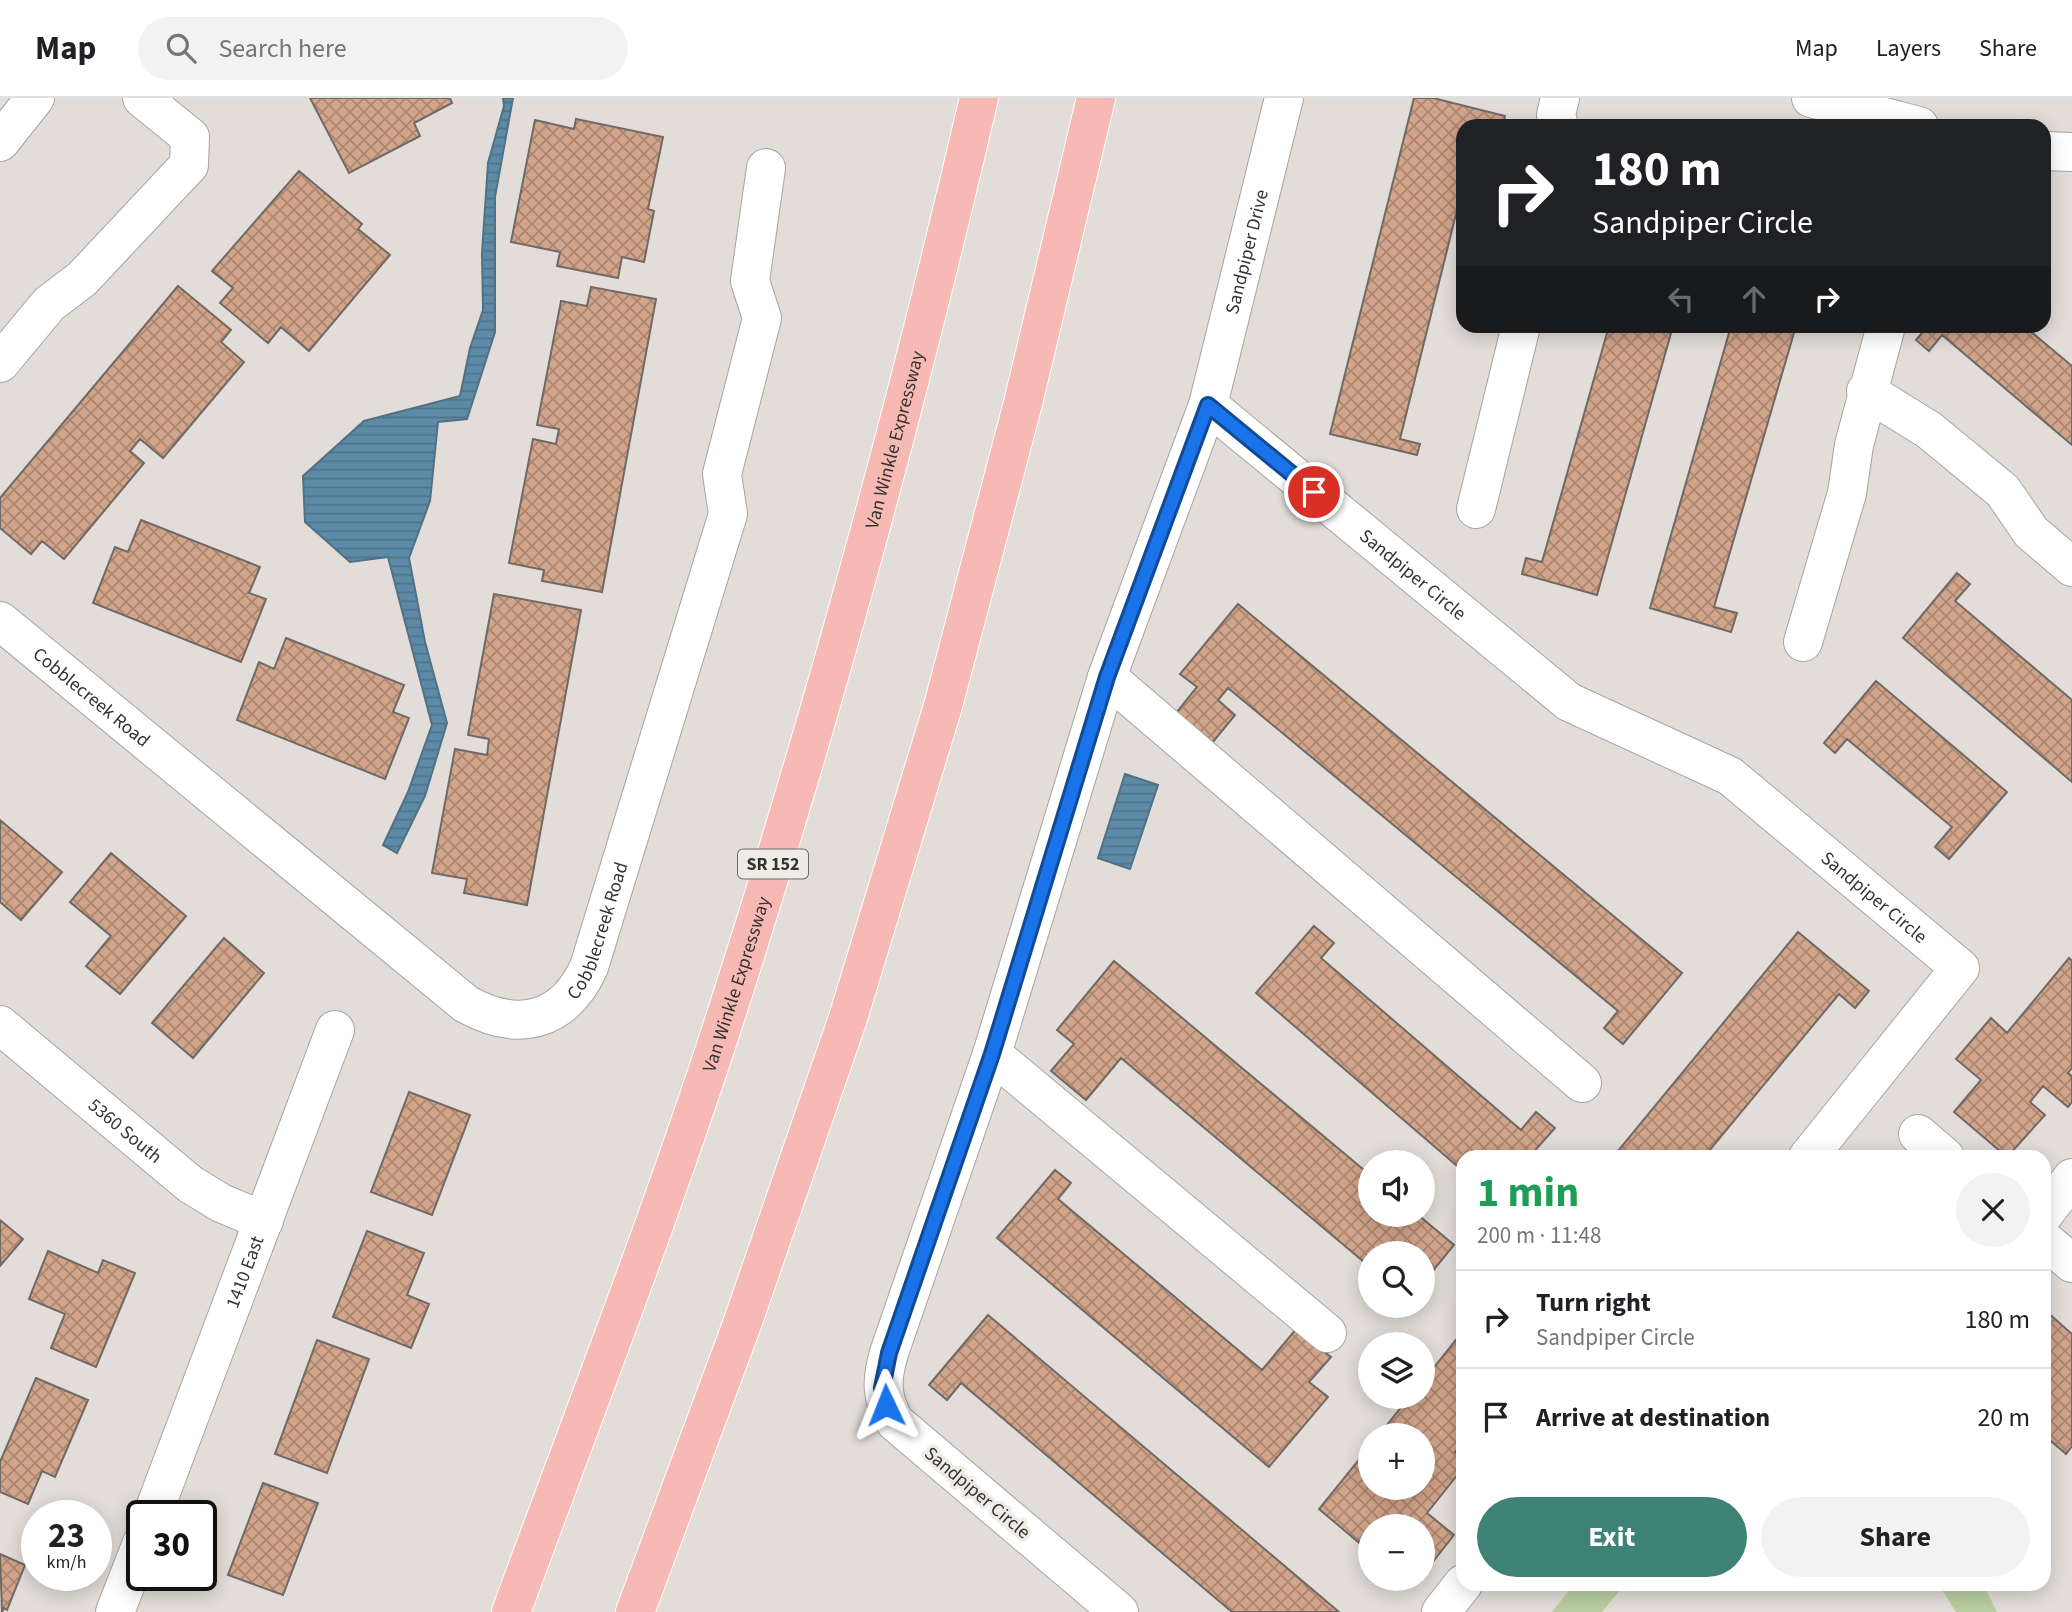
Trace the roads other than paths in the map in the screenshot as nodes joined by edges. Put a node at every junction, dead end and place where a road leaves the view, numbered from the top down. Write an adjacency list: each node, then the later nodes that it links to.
1 (35, 98): 12 (street)
2 (142, 98): 18 (street)
3 (979, 98): 41 (main road, Van Winkle Expressway / SR 152)
4 (1096, 98): 42 (main road)
5 (1284, 98): 20 (street, Sandpiper Drive)
6 (1560, 98): 9 (street)
7 (1811, 98): 10 (street)
8 (1920, 98): 11 (street)
9 (1557, 119)
10 (1892, 119)
11 (1919, 119)
12 (0, 142)
13 (2051, 151): 14 (street)
14 (2072, 152)
15 (766, 168): 23 (street, Cobblecreek Road)
16 (1519, 333): 21 (street)
17 (1884, 333): 19 (street)
18 (0, 363)
19 (1866, 391): 22 (street); 24 (street)
20 (1208, 405): 25 (street, Sandpiper Circle); 30 (street, Sandpiper Circle)
21 (1476, 509)
22 (2072, 567)
23 (0, 621)
24 (1803, 642)
25 (1107, 677): 28 (street, Sandpiper Circle); 29 (street)
26 (0, 1025): 33 (street, 5360 South)
27 (335, 1030): 33 (street, 1410 East)
28 (992, 1054): 36 (street); 43 (street, Sandpiper Circle)
29 (1583, 1083)
30 (1814, 1150)
31 (2072, 1178): 32 (street)
32 (2051, 1205)
33 (264, 1221): 37 (street, 1410 East)
34 (2051, 1246): 35 (street)
35 (2072, 1263)
36 (1326, 1333)
37 (158, 1500)
38 (126, 1584): 40 (street)
39 (1458, 1591): 44 (street)
40 (115, 1612)
41 (511, 1612)
42 (635, 1612)
43 (1119, 1612)
44 (1441, 1612)

